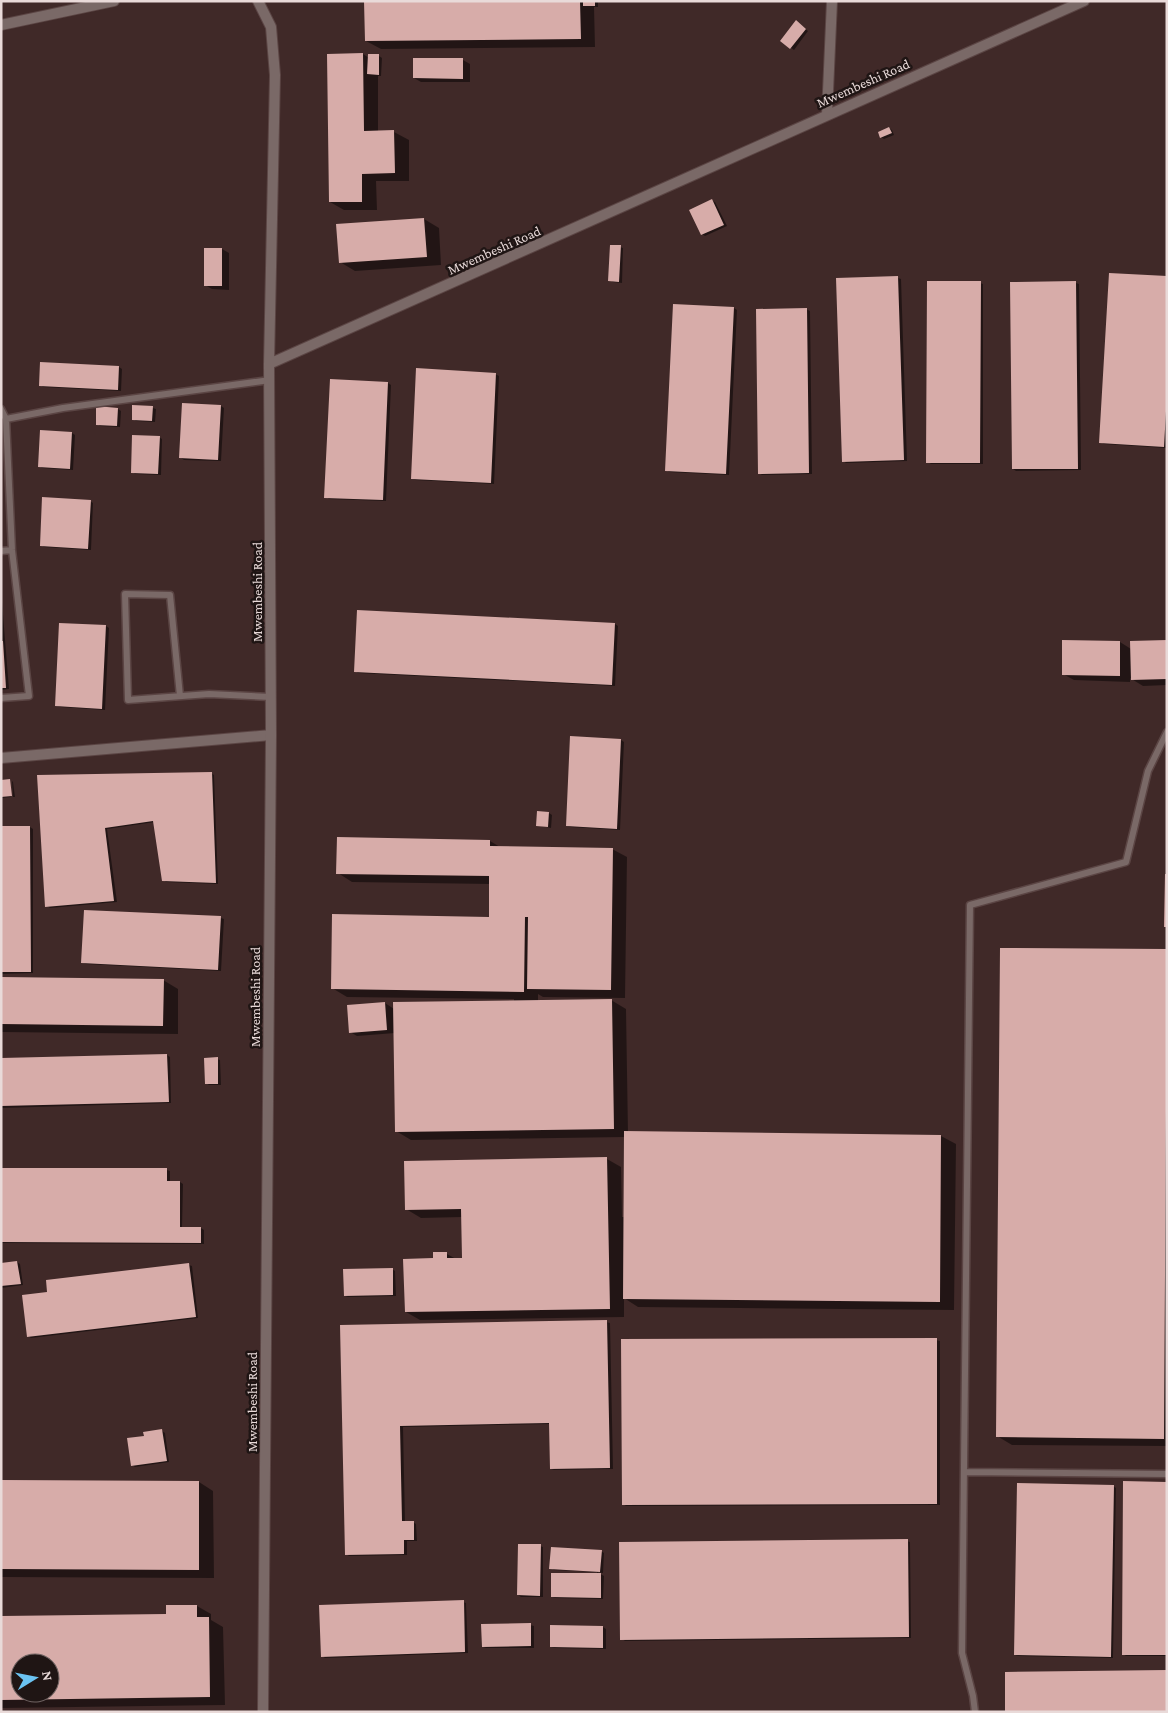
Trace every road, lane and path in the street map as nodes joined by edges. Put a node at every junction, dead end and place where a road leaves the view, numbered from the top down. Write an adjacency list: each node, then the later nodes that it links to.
1 (114, 1): 5 (street)
2 (832, 1): 6 (street)
3 (1084, 1): 6 (street, Mwembeshi Road)
4 (260, 2): 7 (street)
5 (1, 25)
6 (827, 114): 7 (street, Mwembeshi Road)
7 (269, 364): 8 (street, Mwembeshi Road)
8 (270, 380): 10 (lane); 14 (street, Mwembeshi Road)
9 (1, 409): 10 (lane)
10 (6, 419): 11 (lane)
11 (12, 550): 12 (lane); 15 (lane)
12 (1, 551)
13 (180, 696): 13 (lane); 14 (lane)
14 (271, 697): 17 (street, Mwembeshi Road)
15 (1, 698)
16 (1167, 732): 19 (lane)
17 (271, 735): 18 (street); 21 (street, Mwembeshi Road)
18 (1, 758)
19 (964, 1472): 20 (lane); 22 (lane)
20 (1167, 1474)
21 (263, 1712)
22 (975, 1712)

